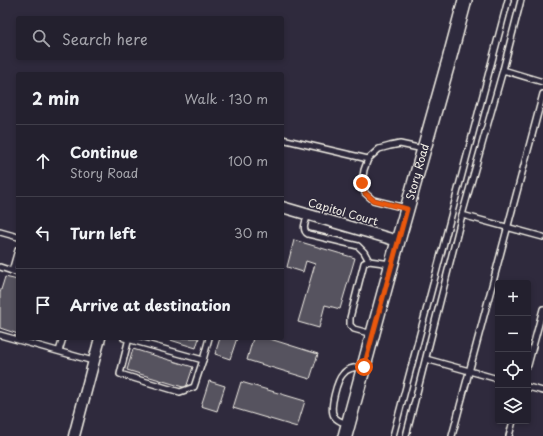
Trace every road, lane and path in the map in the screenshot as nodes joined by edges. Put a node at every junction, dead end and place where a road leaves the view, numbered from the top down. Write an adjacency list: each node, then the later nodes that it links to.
1 (465, 0): 8 (street, Story Road)
2 (508, 0): 46 (lane)
3 (521, 0): 4 (lane)
4 (502, 70): 5 (lane); 13 (lane)
5 (543, 82)
6 (543, 94): 14 (lane)
7 (284, 139): 9 (lane)
8 (424, 149): 9 (lane); 11 (street, Story Road)
9 (368, 159): 11 (lane)
10 (284, 208): 12 (street, Capitol Court)
11 (407, 209): 18 (street, Story Road)
12 (308, 215): 18 (street, Capitol Court); 19 (lane)
13 (462, 215): 14 (lane); 35 (lane)
14 (508, 227): 17 (lane); 39 (lane)
15 (0, 232): 16 (lane)
16 (16, 236)
17 (543, 237)
18 (398, 241): 20 (street, Story Road)
19 (369, 261): 20 (lane); 24 (lane)
20 (391, 264): 24 (street, Story Road)
21 (1, 267): 22 (lane)
22 (15, 272)
23 (543, 309): 34 (lane)
24 (372, 334): 38 (street, Story Road)
25 (0, 335): 26 (lane)
26 (16, 339)
27 (18, 340): 33 (lane)
28 (62, 340): 33 (lane)
29 (99, 340): 37 (street)
30 (127, 340): 36 (lane)
31 (134, 340): 36 (lane)
32 (208, 340): 36 (lane)
33 (59, 352): 37 (lane)
34 (531, 353)
35 (426, 359): 39 (lane); 47 (lane)
36 (203, 360)
37 (94, 361): 45 (street)
38 (364, 367): 44 (street, Story Road); 44 (lane)
39 (470, 371): 40 (lane); 48 (lane)
40 (495, 378)
41 (531, 388): 42 (lane)
42 (543, 391)
43 (512, 424): 49 (lane)
44 (347, 430)
45 (74, 436)
46 (393, 436)
47 (406, 436)
48 (452, 436)
49 (509, 436)

